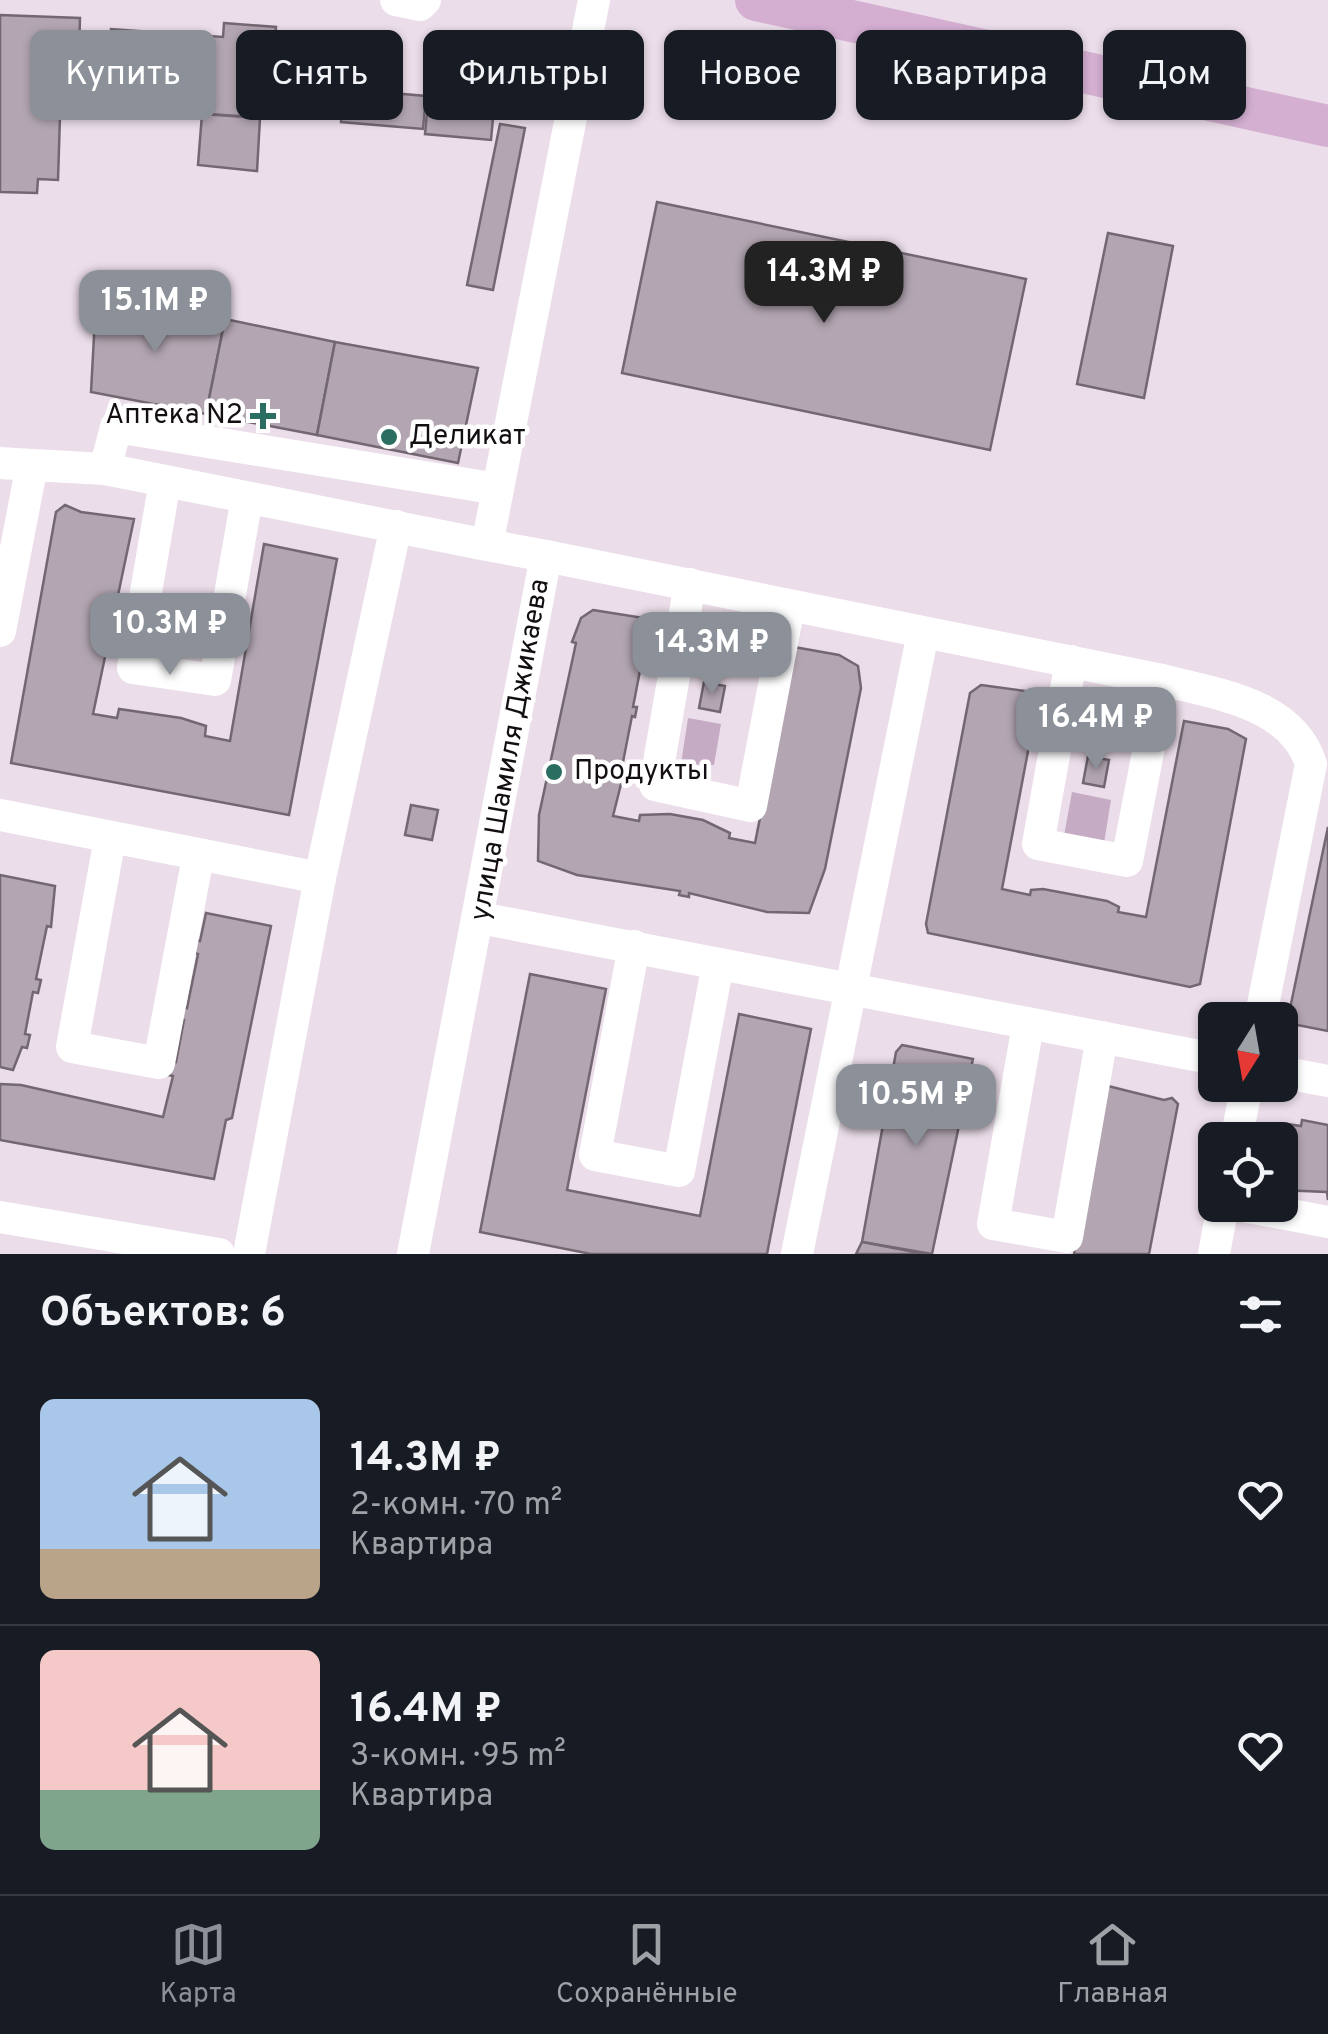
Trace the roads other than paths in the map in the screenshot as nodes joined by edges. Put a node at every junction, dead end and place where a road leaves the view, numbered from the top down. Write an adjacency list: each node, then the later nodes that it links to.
1 (396, 0): 2 (street)
2 (425, 0)
3 (594, 0): 9 (street)
4 (756, 0): 5 (main road)
5 (1326, 124)
6 (16, 464): 7 (street, улица Шамиля Джикаева); 16 (street)
7 (105, 468): 8 (street, улица Шамиля Джикаева); 9 (street)
8 (165, 480): 10 (street, улица Шамиля Джикаева); 10 (street)
9 (498, 489): 12 (street)
10 (247, 498): 11 (street, улица Шамиля Джикаева)
11 (396, 526): 12 (street, улица Шамиля Джикаева); 24 (street)
12 (487, 544): 13 (street, улица Шамиля Джикаева)
13 (546, 556): 14 (street); 25 (street, улица Шамиля Джикаева)
14 (690, 584): 15 (street); 15 (street)
15 (789, 606): 17 (street)
16 (0, 631)
17 (922, 633): 18 (street); 28 (street)
18 (1070, 660): 19 (street); 19 (street)
19 (1162, 680): 20 (street)
20 (1320, 772): 29 (street)
21 (0, 815): 22 (street)
22 (110, 838): 23 (street); 23 (street)
23 (198, 857): 24 (street)
24 (320, 878): 42 (street)
25 (480, 918): 26 (street); 43 (street, улица Шамиля Джикаева)
26 (634, 946): 27 (street); 27 (street)
27 (718, 964): 28 (street)
28 (850, 988): 30 (street); 44 (street)
29 (1264, 1002)
30 (1028, 1025): 31 (street); 31 (street)
31 (1102, 1038): 32 (street)
32 (1198, 1056)
33 (1298, 1075): 34 (street)
34 (1328, 1081)
35 (1298, 1216): 38 (street)
36 (0, 1217): 39 (street)
37 (1221, 1222): 45 (street)
38 (1328, 1222)
39 (39, 1239): 40 (street)
40 (119, 1246): 41 (street)
41 (219, 1254)
42 (248, 1254)
43 (413, 1254)
44 (797, 1254)
45 (1214, 1254)

